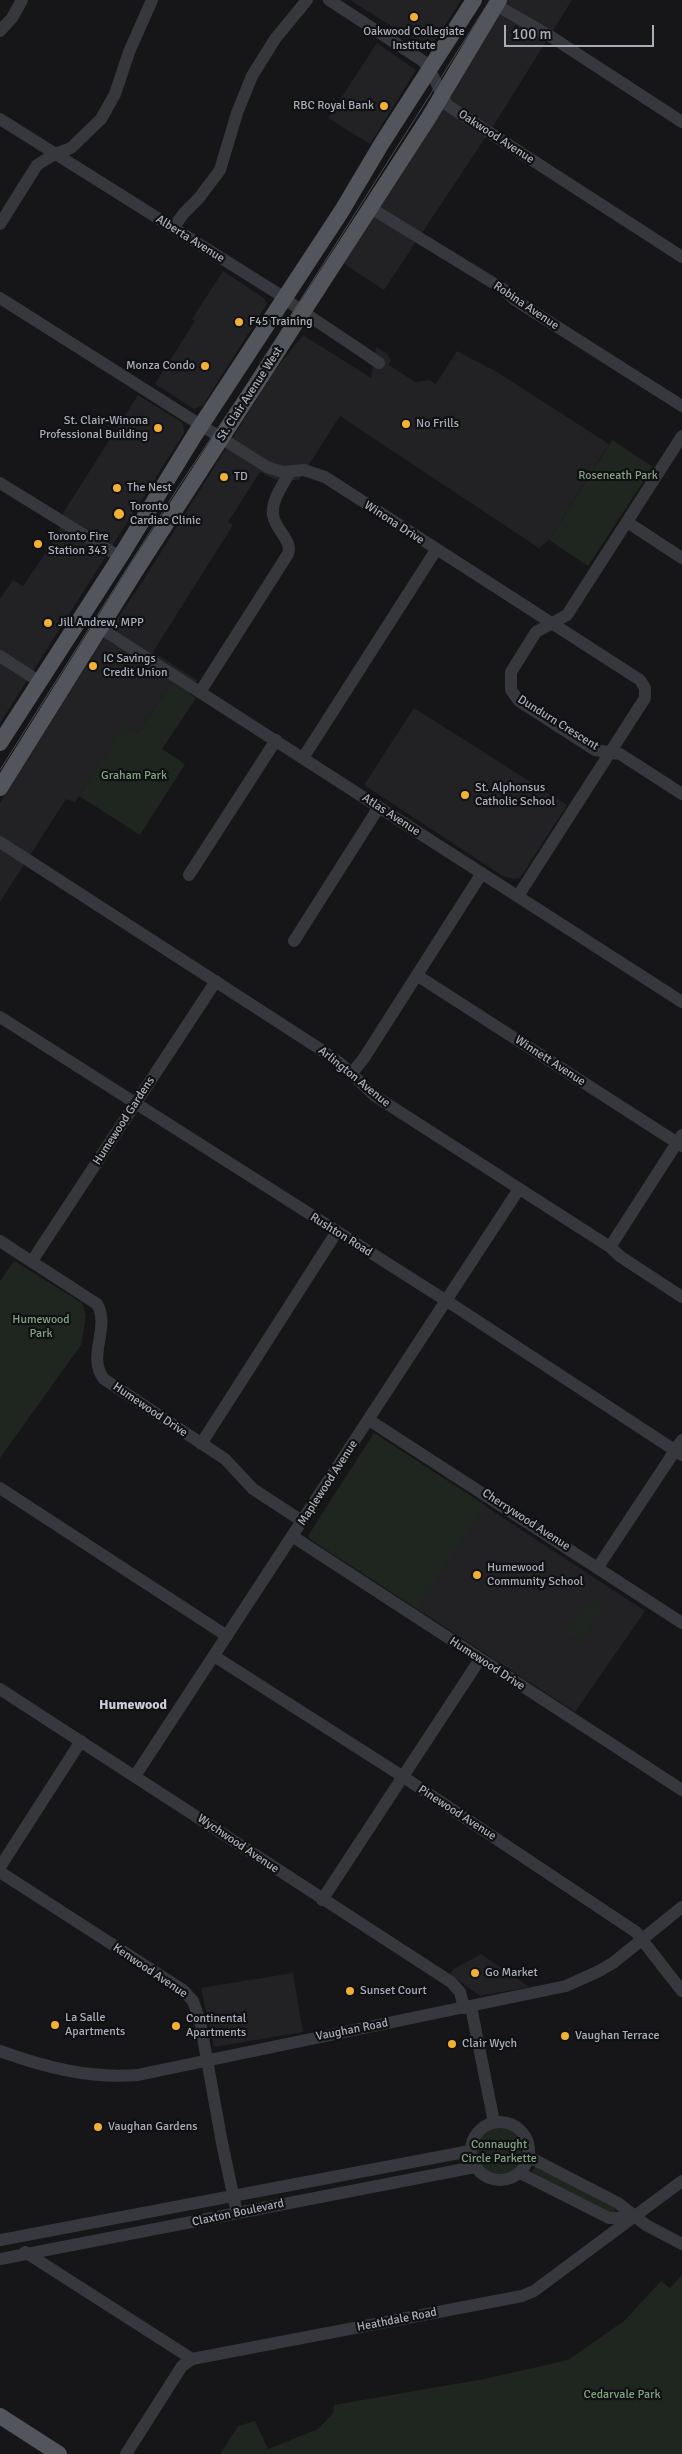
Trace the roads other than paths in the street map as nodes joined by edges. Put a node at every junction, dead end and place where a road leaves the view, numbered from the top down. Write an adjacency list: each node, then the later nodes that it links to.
1 (22, 0): 7 (street)
2 (152, 0): 12 (street)
3 (307, 0): 15 (street)
4 (329, 0): 8 (street, Oakwood Avenue)
5 (474, 0): 8 (main road, St. Clair Avenue West)
6 (498, 2): 9 (main road, St. Clair Avenue West); 11 (street)
7 (0, 31)
8 (430, 70): 9 (street, Oakwood Avenue); 18 (main road, St. Clair Avenue West)
9 (441, 96): 13 (main road, St. Clair Avenue West); 16 (street, Oakwood Avenue)
10 (0, 119): 12 (street, Alberta Avenue)
11 (682, 122)
12 (54, 154): 14 (street); 15 (street, Alberta Avenue)
13 (369, 207): 19 (main road, St. Clair Avenue West); 21 (street, Robina Avenue)
14 (0, 224)
15 (173, 228): 18 (street, Alberta Avenue)
16 (682, 257)
17 (0, 298): 22 (street, Winona Drive)
18 (285, 300): 19 (street, Alberta Avenue); 22 (main road, St. Clair Avenue West)
19 (303, 313): 20 (street, Alberta Avenue); 24 (main road, St. Clair Avenue West)
20 (378, 363)
21 (682, 406)
22 (202, 426): 24 (street, Winona Drive); 29 (main road, St. Clair Avenue West)
23 (682, 436): 27 (street)
24 (222, 438): 25 (street, Winona Drive); 32 (main road, St. Clair Avenue West)
25 (290, 472): 28 (street, Winona Drive); 35 (street)
26 (0, 482): 29 (street)
27 (627, 522): 30 (street); 31 (street)
28 (436, 550): 31 (street, Winona Drive); 39 (street)
29 (120, 557): 34 (main road, St. Clair Avenue West)
30 (682, 558)
31 (553, 624): 38 (street, Winona Drive); 38 (street, Dundurn Crescent)
32 (100, 628): 35 (street, Atlas Avenue); 40 (main road, St. Clair Avenue West)
33 (0, 656): 34 (street)
34 (40, 682): 37 (main road, St. Clair Avenue West)
35 (200, 692): 36 (street, Atlas Avenue)
36 (276, 740): 39 (street, Atlas Avenue); 45 (street)
37 (0, 743)
38 (610, 752): 41 (street); 46 (street, Dundurn Crescent)
39 (303, 758): 42 (street, Atlas Avenue)
40 (0, 788)
41 (682, 794)
42 (379, 807): 44 (street, Atlas Avenue); 47 (street)
43 (0, 842): 49 (street, Arlington Avenue)
44 (482, 873): 46 (street, Atlas Avenue); 48 (street)
45 (189, 875)
46 (518, 896): 50 (street, Atlas Avenue)
47 (294, 941)
48 (418, 976): 52 (street); 54 (street, Winnett Avenue)
49 (216, 981): 52 (street, Arlington Avenue); 53 (street, Humewood Gardens)
50 (682, 1002)
51 (0, 1017): 53 (street, Rushton Road)
52 (352, 1073): 55 (street, Arlington Avenue)
53 (136, 1102): 56 (street, Rushton Road); 59 (street, Humewood Gardens)
54 (680, 1141): 58 (street)
55 (519, 1189): 58 (street, Arlington Avenue); 61 (street, Maplewood Avenue)
56 (336, 1232): 61 (street, Rushton Road); 63 (street)
57 (0, 1242): 59 (street, Humewood Drive)
58 (610, 1247): 60 (street, Arlington Avenue)
59 (32, 1261): 63 (street, Humewood Drive)
60 (682, 1297)
61 (446, 1301): 62 (street, Maplewood Avenue); 64 (street, Rushton Road)
62 (369, 1420): 66 (street, Maplewood Avenue); 68 (street, Cherrywood Avenue)
63 (201, 1444): 66 (street, Humewood Drive)
64 (680, 1448): 68 (street)
65 (0, 1488): 70 (street)
66 (302, 1521): 67 (street, Maplewood Avenue)
67 (292, 1536): 70 (street, Maplewood Avenue); 72 (street, Humewood Drive)
68 (598, 1567): 69 (street, Cherrywood Avenue)
69 (682, 1623)
70 (227, 1636): 71 (street, Maplewood Avenue)
71 (214, 1656): 75 (street, Maplewood Avenue); 76 (street, Pinewood Avenue)
72 (480, 1659): 76 (street); 77 (street, Humewood Drive)
73 (0, 1689): 74 (street, Wychwood Avenue)
74 (81, 1741): 75 (street, Wychwood Avenue); 78 (street)
75 (135, 1776): 80 (street, Wychwood Avenue)
76 (402, 1776): 80 (street); 82 (street, Pinewood Avenue)
77 (682, 1790)
78 (0, 1867)
79 (0, 1872): 86 (street, Kenwood Avenue)
80 (322, 1900): 84 (street, Wychwood Avenue)
81 (682, 1907): 82 (street, Vaughan Road)
82 (643, 1939): 83 (street, Pinewood Avenue); 84 (street, Vaughan Road)
83 (682, 1991)
84 (468, 2008): 86 (street, Vaughan Road); 87 (street, Wychwood Avenue)
85 (0, 2051): 86 (street, Vaughan Road)
86 (208, 2059): 93 (street, Kenwood Avenue)
87 (494, 2122): 88 (street); 89 (street)
88 (470, 2151): 90 (street); 93 (street, Claxton Boulevard)
89 (529, 2157): 91 (street); 95 (street)
90 (475, 2168): 91 (street); 94 (street, Claxton Boulevard)
91 (520, 2173): 95 (street)
92 (682, 2181): 95 (street, Heathdale Road)
93 (233, 2194): 94 (street, Kenwood Avenue); 96 (street, Claxton Boulevard)
94 (237, 2213): 98 (street, Claxton Boulevard)
95 (634, 2217): 97 (street); 100 (street, Heathdale Road)
96 (1, 2239): 98 (street)
97 (682, 2244)
98 (27, 2253): 99 (street, Claxton Boulevard); 100 (street)
99 (0, 2259)
100 (192, 2359): 103 (street)
101 (0, 2416): 102 (main road)
102 (59, 2454)
103 (126, 2454)

